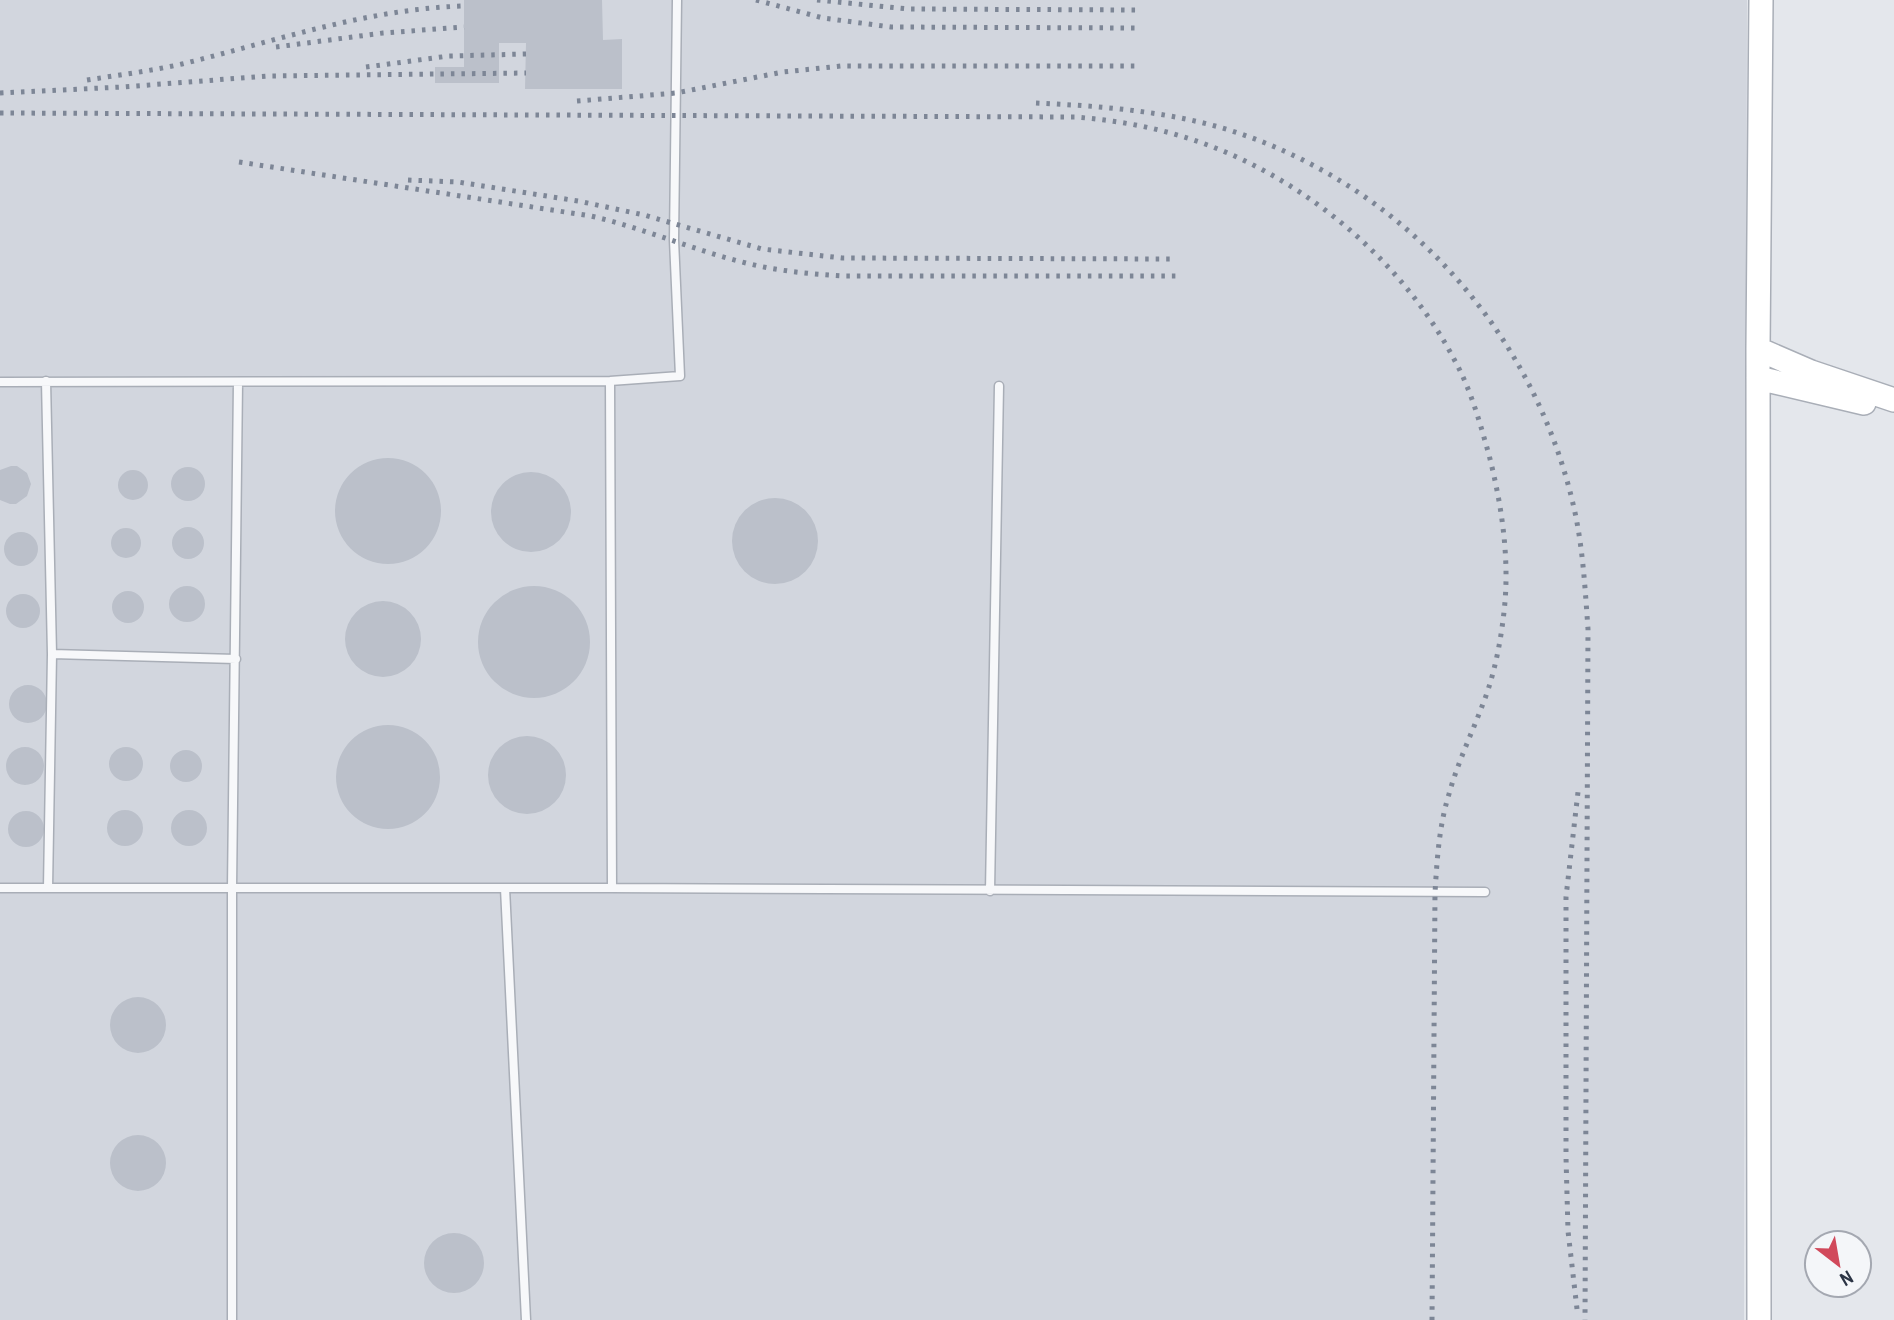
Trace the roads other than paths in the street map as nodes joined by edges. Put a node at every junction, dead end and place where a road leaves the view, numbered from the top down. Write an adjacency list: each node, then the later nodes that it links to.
1 (677, 0): 5 (lane)
2 (1761, 0): 3 (street)
3 (1758, 349): 4 (street); 10 (street)
4 (1758, 378): 11 (street); 23 (street)
5 (610, 381): 8 (lane); 18 (lane)
6 (0, 382): 7 (lane)
7 (46, 382): 8 (lane); 12 (lane)
8 (238, 382): 13 (lane)
9 (999, 386): 19 (lane)
10 (1894, 400)
11 (1894, 409)
12 (52, 654): 13 (lane); 15 (lane)
13 (236, 659): 16 (lane)
14 (0, 888): 15 (lane)
15 (48, 888): 16 (lane)
16 (232, 888): 17 (lane); 21 (lane)
17 (505, 888): 18 (lane); 22 (lane)
18 (612, 888): 19 (lane)
19 (990, 891): 20 (lane)
20 (1485, 892)
21 (232, 1320)
22 (526, 1320)
23 (1759, 1320)

